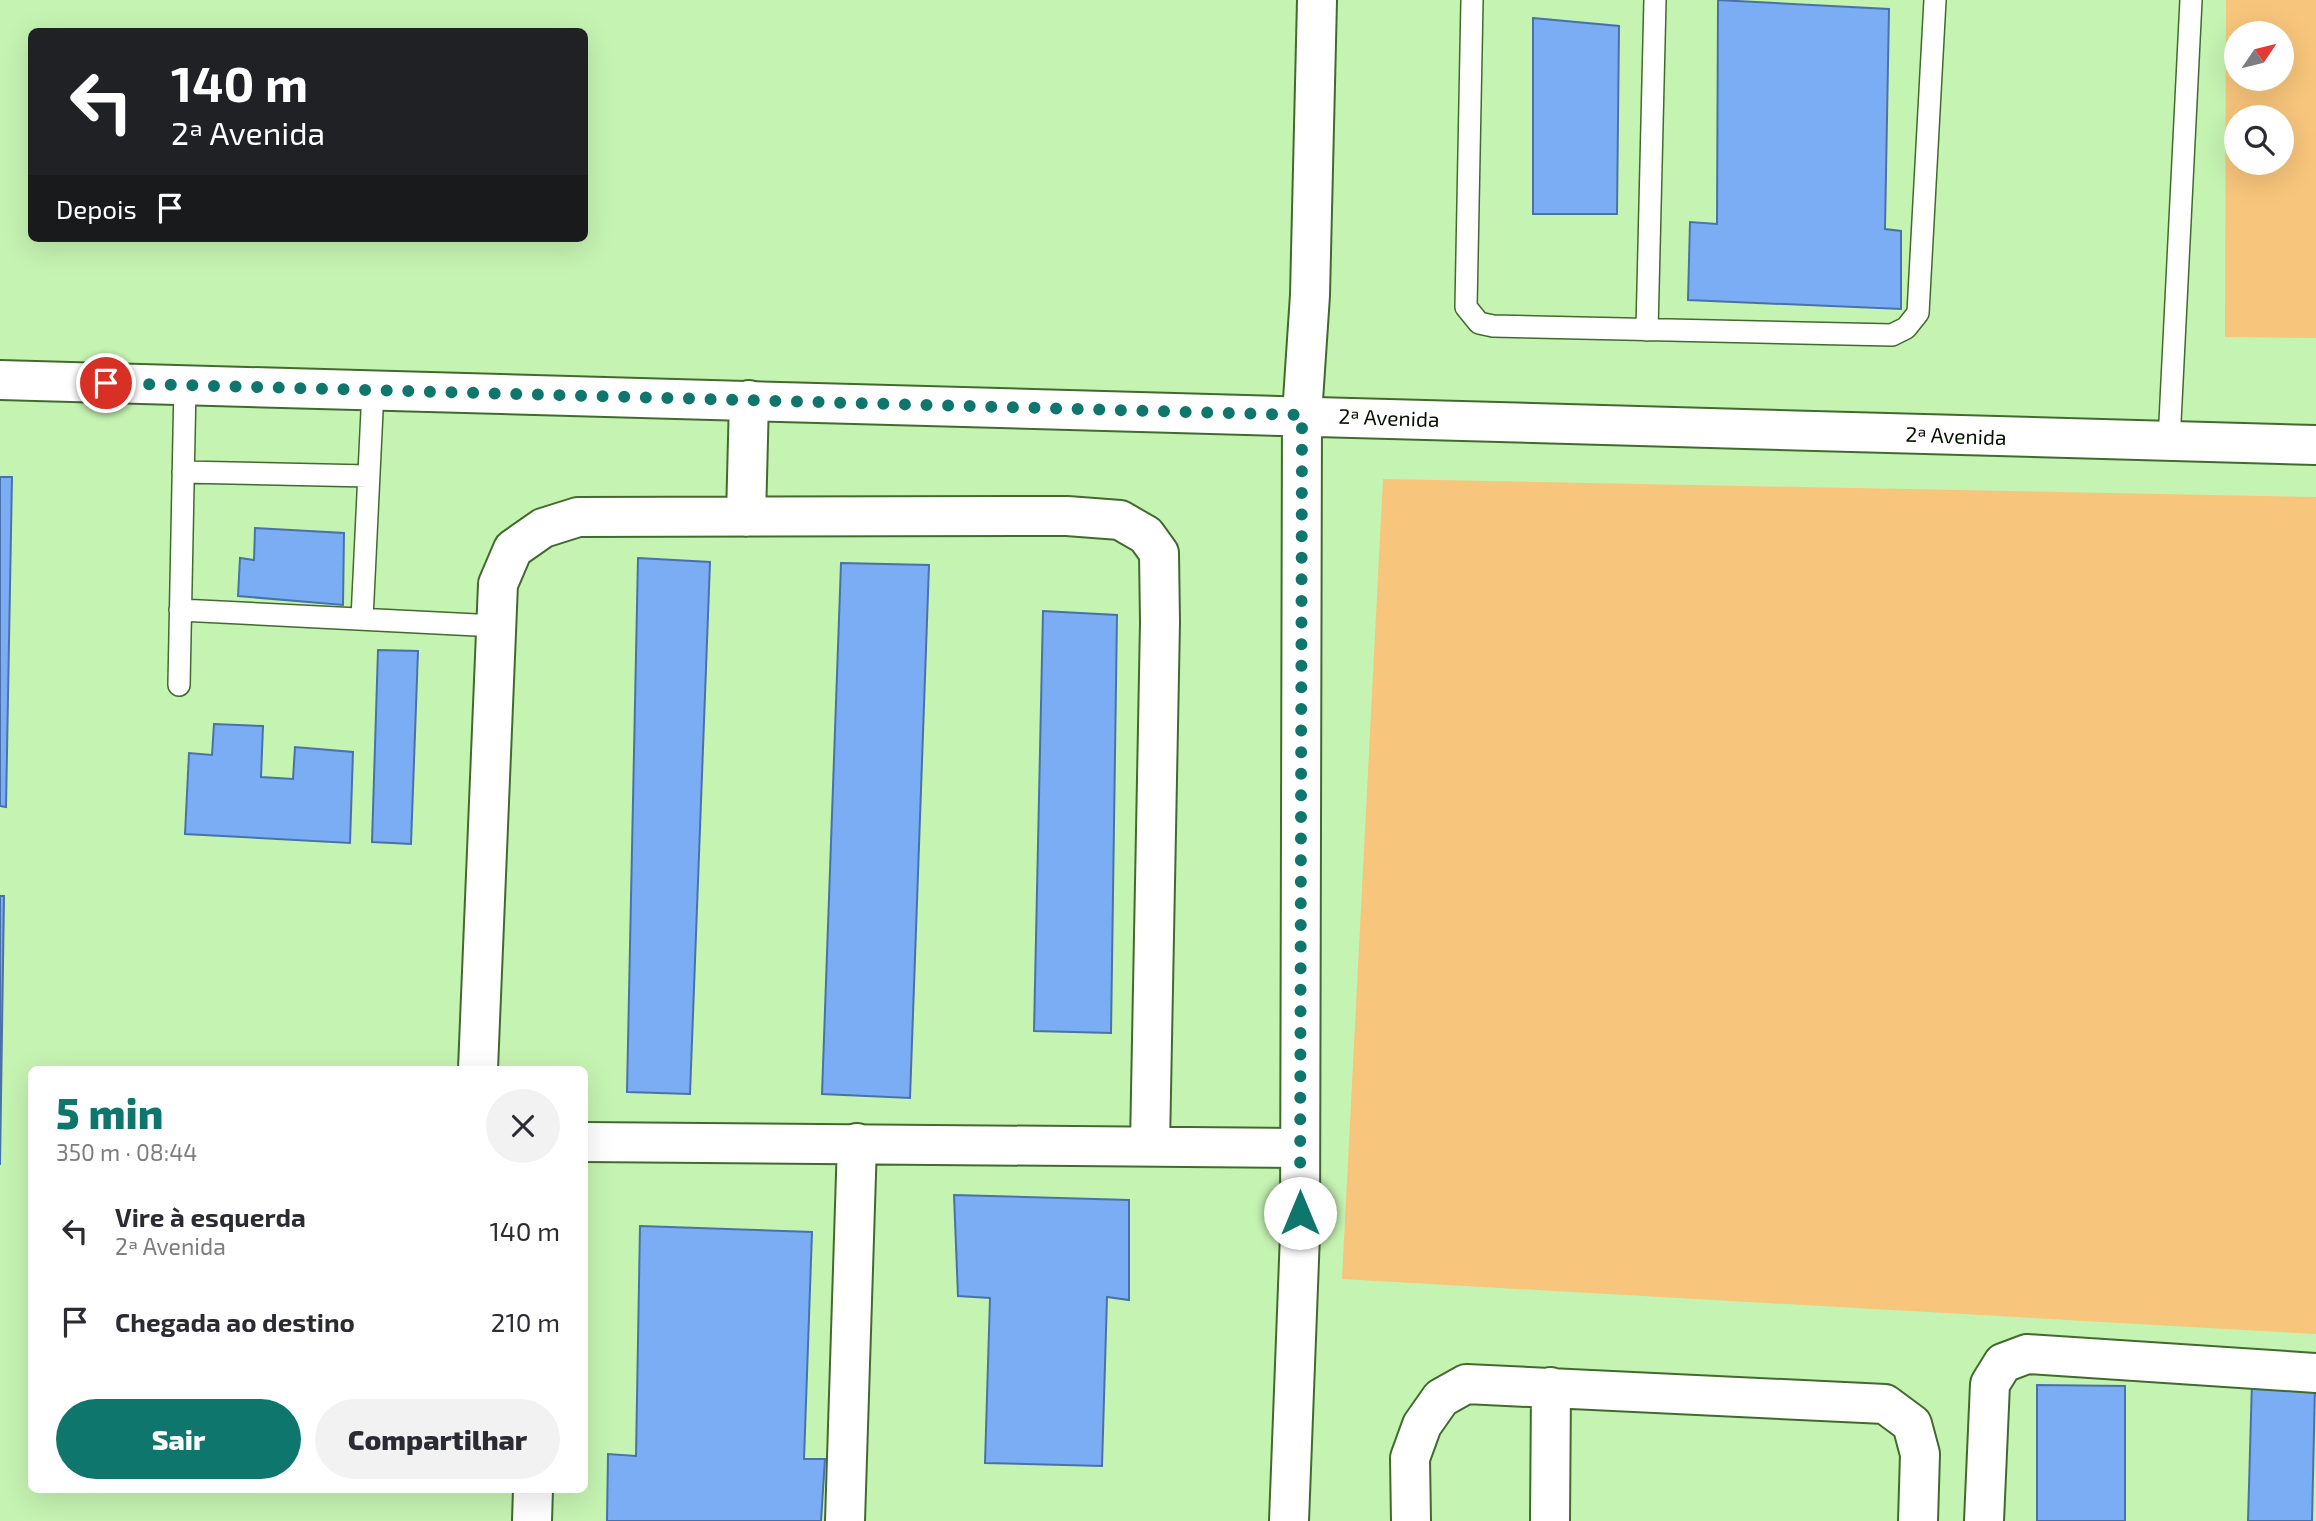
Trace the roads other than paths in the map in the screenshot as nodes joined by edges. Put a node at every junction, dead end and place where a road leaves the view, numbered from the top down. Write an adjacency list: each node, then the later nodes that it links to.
1 (1317, 0): 11 (street)
2 (1472, 0): 6 (lane)
3 (1655, 0): 6 (lane)
4 (1935, 0): 6 (lane)
5 (2191, 0): 12 (lane)
6 (1647, 330)
7 (0, 380): 8 (street, 2ª Avenida)
8 (185, 385): 9 (street, 2ª Avenida); 14 (lane)
9 (373, 390): 10 (street, 2ª Avenida); 15 (lane)
10 (750, 400): 11 (street, 2ª Avenida); 16 (street)
11 (1302, 415): 12 (street, 2ª Avenida); 25 (street)
12 (2169, 442): 13 (street, 2ª Avenida)
13 (2316, 445)
14 (183, 472): 15 (lane); 17 (lane)
15 (368, 476): 18 (lane)
16 (746, 517): 19 (street); 24 (street)
17 (180, 610): 18 (lane); 20 (lane)
18 (362, 619): 19 (lane)
19 (496, 626): 21 (street)
20 (179, 685)
21 (478, 1066)
22 (588, 1142): 23 (street)
23 (857, 1143): 24 (street); 30 (street)
24 (1150, 1145): 25 (street)
25 (1300, 1147): 31 (street)
26 (2316, 1373): 35 (street)
27 (1551, 1387): 32 (street); 33 (street); 34 (street)
28 (533, 1493): 29 (street)
29 (532, 1521)
30 (845, 1521)
31 (1289, 1521)
32 (1411, 1521)
33 (1550, 1521)
34 (1918, 1521)
35 (1984, 1521)

